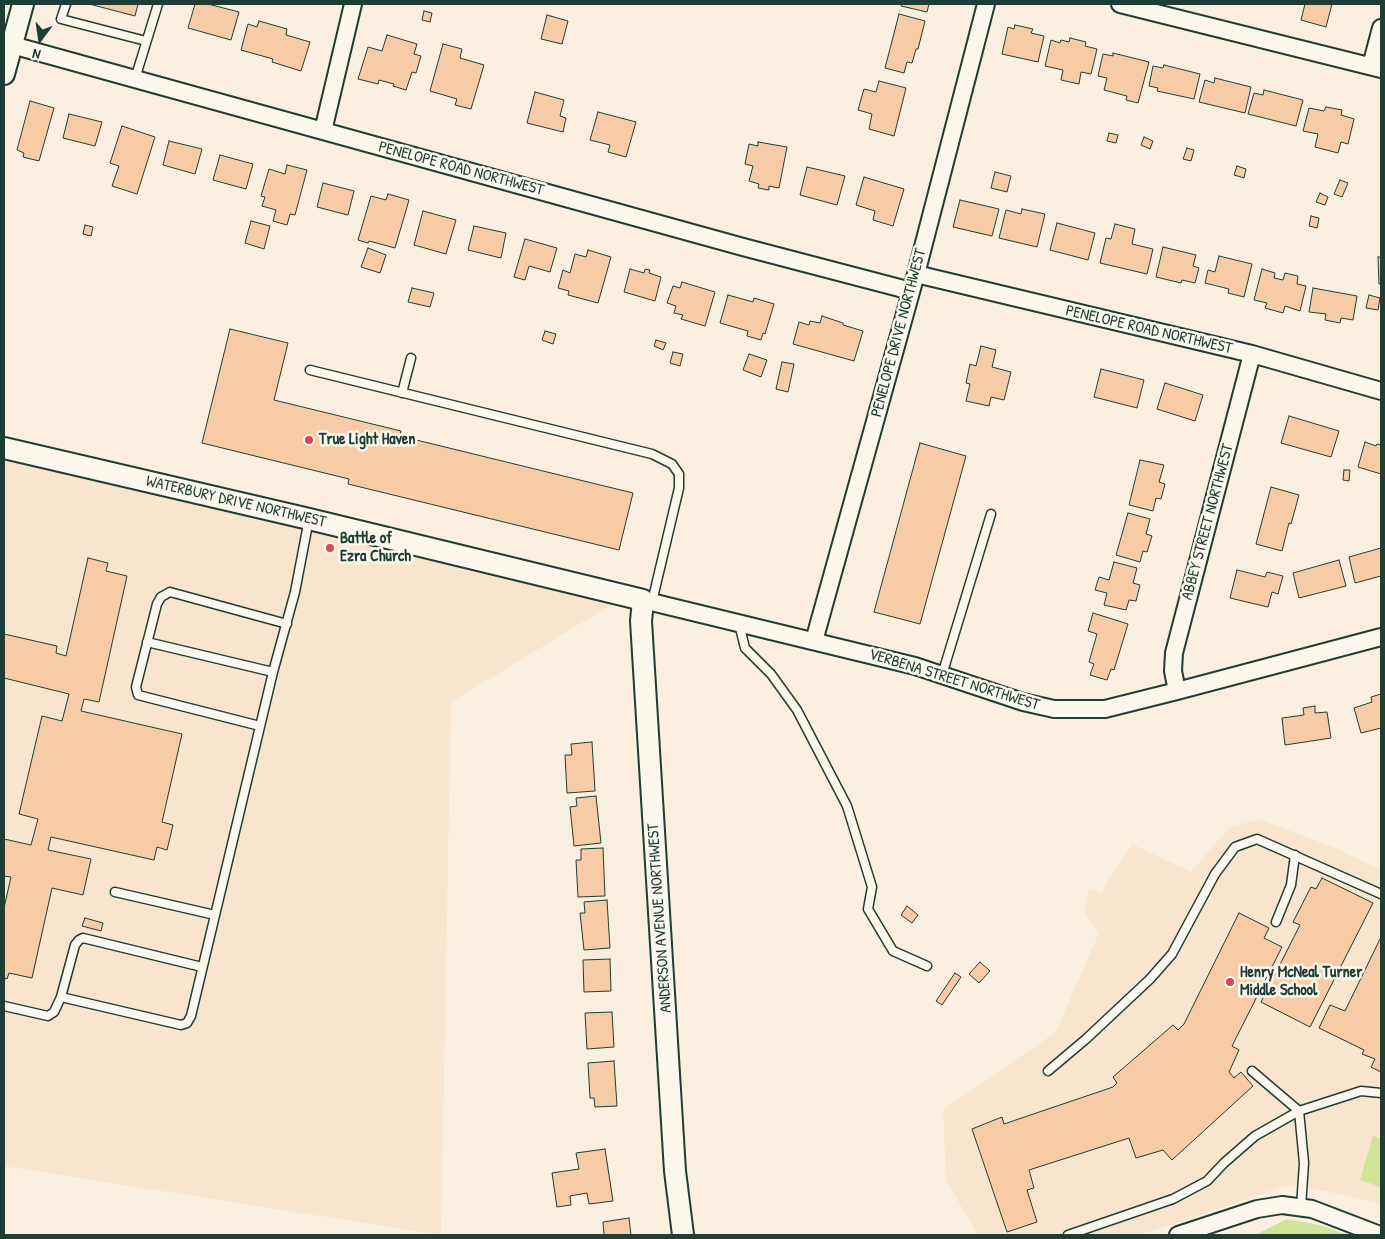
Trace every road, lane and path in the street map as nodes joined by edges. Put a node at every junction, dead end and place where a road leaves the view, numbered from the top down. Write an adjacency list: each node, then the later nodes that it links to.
1 (23, 4): 9 (street)
2 (66, 4): 8 (lane)
3 (158, 4): 8 (lane)
4 (353, 4): 13 (street)
5 (986, 4): 14 (street, PENELOPE DRIVE NORTHWEST)
6 (1120, 4): 10 (street)
7 (1381, 28): 10 (street)
8 (146, 41): 12 (lane)
9 (12, 45): 11 (street); 12 (street, PENELOPE ROAD NORTHWEST)
10 (1376, 68)
11 (4, 74)
12 (135, 79): 13 (street, PENELOPE ROAD NORTHWEST)
13 (323, 131): 15 (street, PENELOPE ROAD NORTHWEST)
14 (916, 274): 15 (street, PENELOPE DRIVE NORTHWEST); 16 (street, PENELOPE ROAD NORTHWEST)
15 (911, 291): 28 (street, PENELOPE DRIVE NORTHWEST)
16 (1252, 354): 19 (street, PENELOPE ROAD NORTHWEST); 32 (street, ABBEY STREET NORTHWEST)
17 (411, 358): 20 (lane)
18 (310, 370): 20 (lane)
19 (1381, 391)
20 (402, 393): 24 (lane)
21 (4, 448): 23 (street, WATERBURY DRIVE NORTHWEST)
22 (992, 514): 31 (lane)
23 (309, 519): 24 (street, WATERBURY DRIVE NORTHWEST); 26 (lane)
24 (648, 601): 25 (street, VERBENA STREET NORTHWEST); 48 (street, ANDERSON AVENUE NORTHWEST)
25 (739, 622): 28 (street, VERBENA STREET NORTHWEST); 39 (lane)
26 (286, 624): 29 (lane); 30 (lane)
27 (1381, 637): 32 (street, VERBENA STREET NORTHWEST)
28 (814, 640): 31 (street, VERBENA STREET NORTHWEST)
29 (147, 642): 30 (lane); 33 (lane)
30 (273, 672): 33 (lane)
31 (942, 675): 32 (street, VERBENA STREET NORTHWEST)
32 (1177, 691)
33 (260, 726): 37 (lane)
34 (1294, 855): 36 (lane); 38 (lane); 43 (lane)
35 (115, 892): 37 (lane)
36 (1381, 894)
37 (214, 915): 40 (lane)
38 (1276, 922)
39 (927, 966)
40 (202, 967): 41 (lane); 41 (lane)
41 (61, 997): 42 (lane)
42 (4, 1006)
43 (1048, 1071)
44 (1252, 1071): 46 (lane)
45 (1381, 1092): 46 (lane)
46 (1299, 1111): 47 (lane); 49 (lane)
47 (1301, 1208): 50 (street); 51 (street)
48 (683, 1235)
49 (1068, 1235)
50 (1178, 1235)
51 (1380, 1235)

